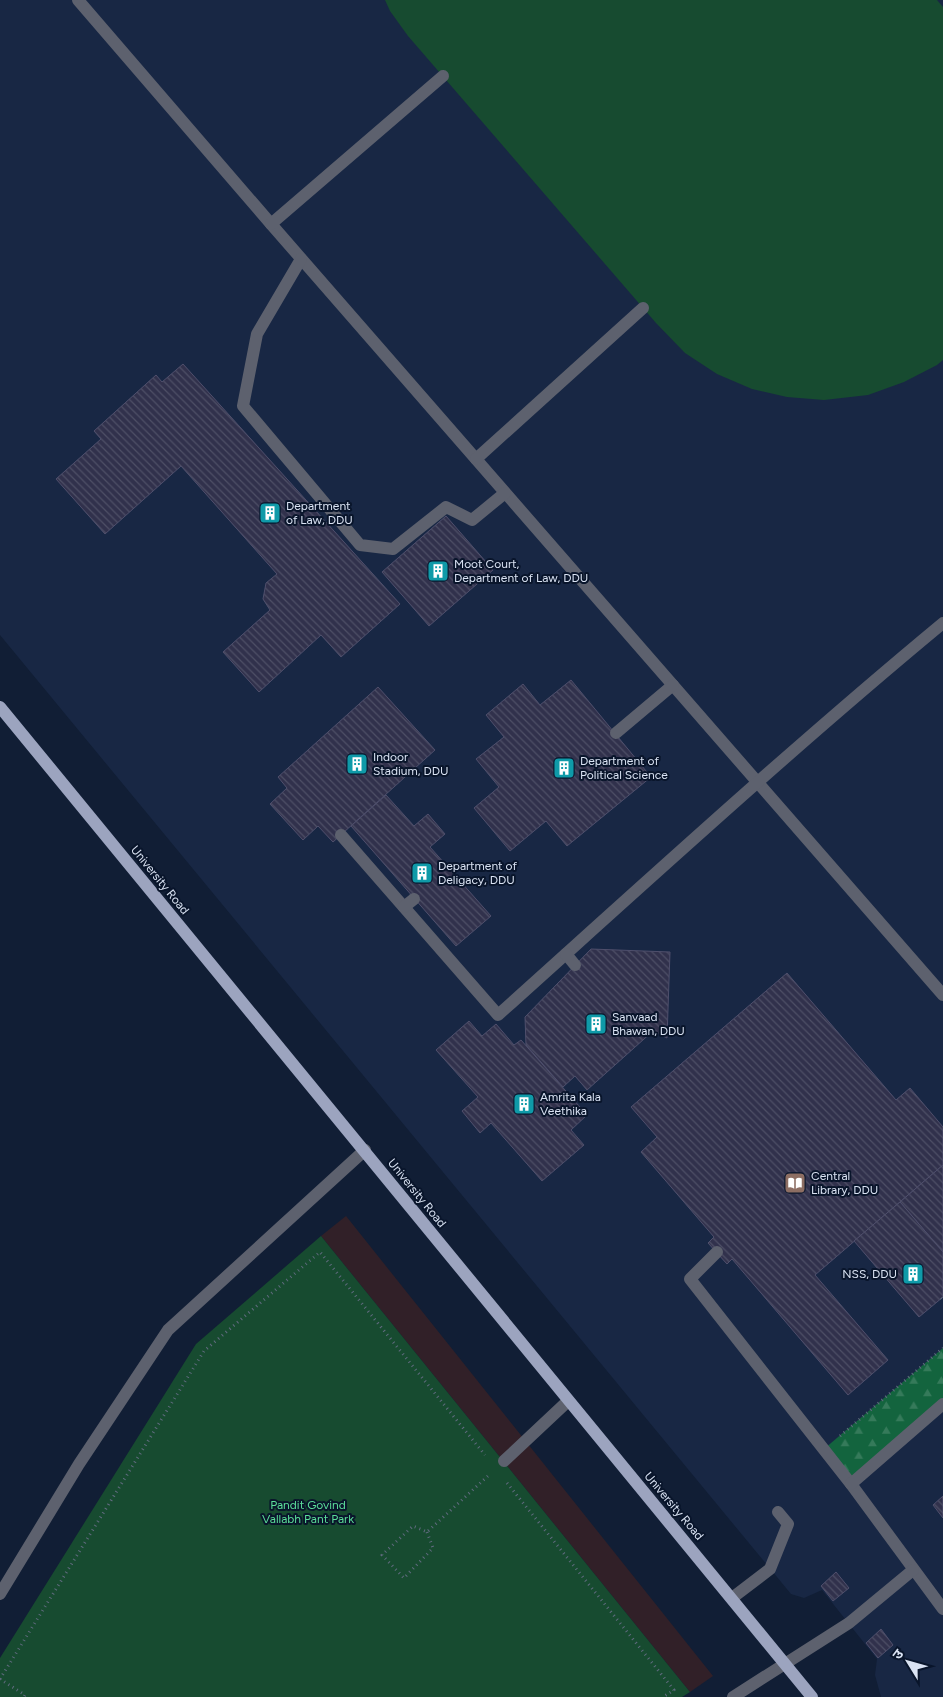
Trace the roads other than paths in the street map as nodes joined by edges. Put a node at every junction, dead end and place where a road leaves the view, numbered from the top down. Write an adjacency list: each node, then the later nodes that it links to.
1 (78, 0): 3 (street)
2 (442, 76): 3 (street)
3 (271, 224): 4 (street)
4 (301, 259): 6 (street); 7 (street)
5 (643, 308): 6 (street)
6 (476, 459): 7 (street)
7 (505, 493): 9 (street)
8 (943, 624): 12 (street)
9 (673, 685): 11 (street); 12 (street)
10 (0, 706): 17 (main road, University Road)
11 (616, 733)
12 (758, 783): 14 (street); 16 (street)
13 (341, 835): 14 (street)
14 (566, 954): 15 (street)
15 (575, 965)
16 (943, 995)
17 (365, 1150): 19 (main road, University Road); 25 (street)
18 (717, 1252): 22 (street)
19 (568, 1401): 21 (street); 26 (main road, University Road)
20 (943, 1404): 22 (street)
21 (500, 1465)
22 (851, 1484): 24 (street)
23 (778, 1512): 26 (street)
24 (913, 1570): 27 (street); 28 (street)
25 (0, 1594)
26 (732, 1598): 28 (main road, University Road)
27 (943, 1610)
28 (786, 1664): 29 (street); 30 (main road, University Road)
29 (733, 1697)
30 (812, 1697)

